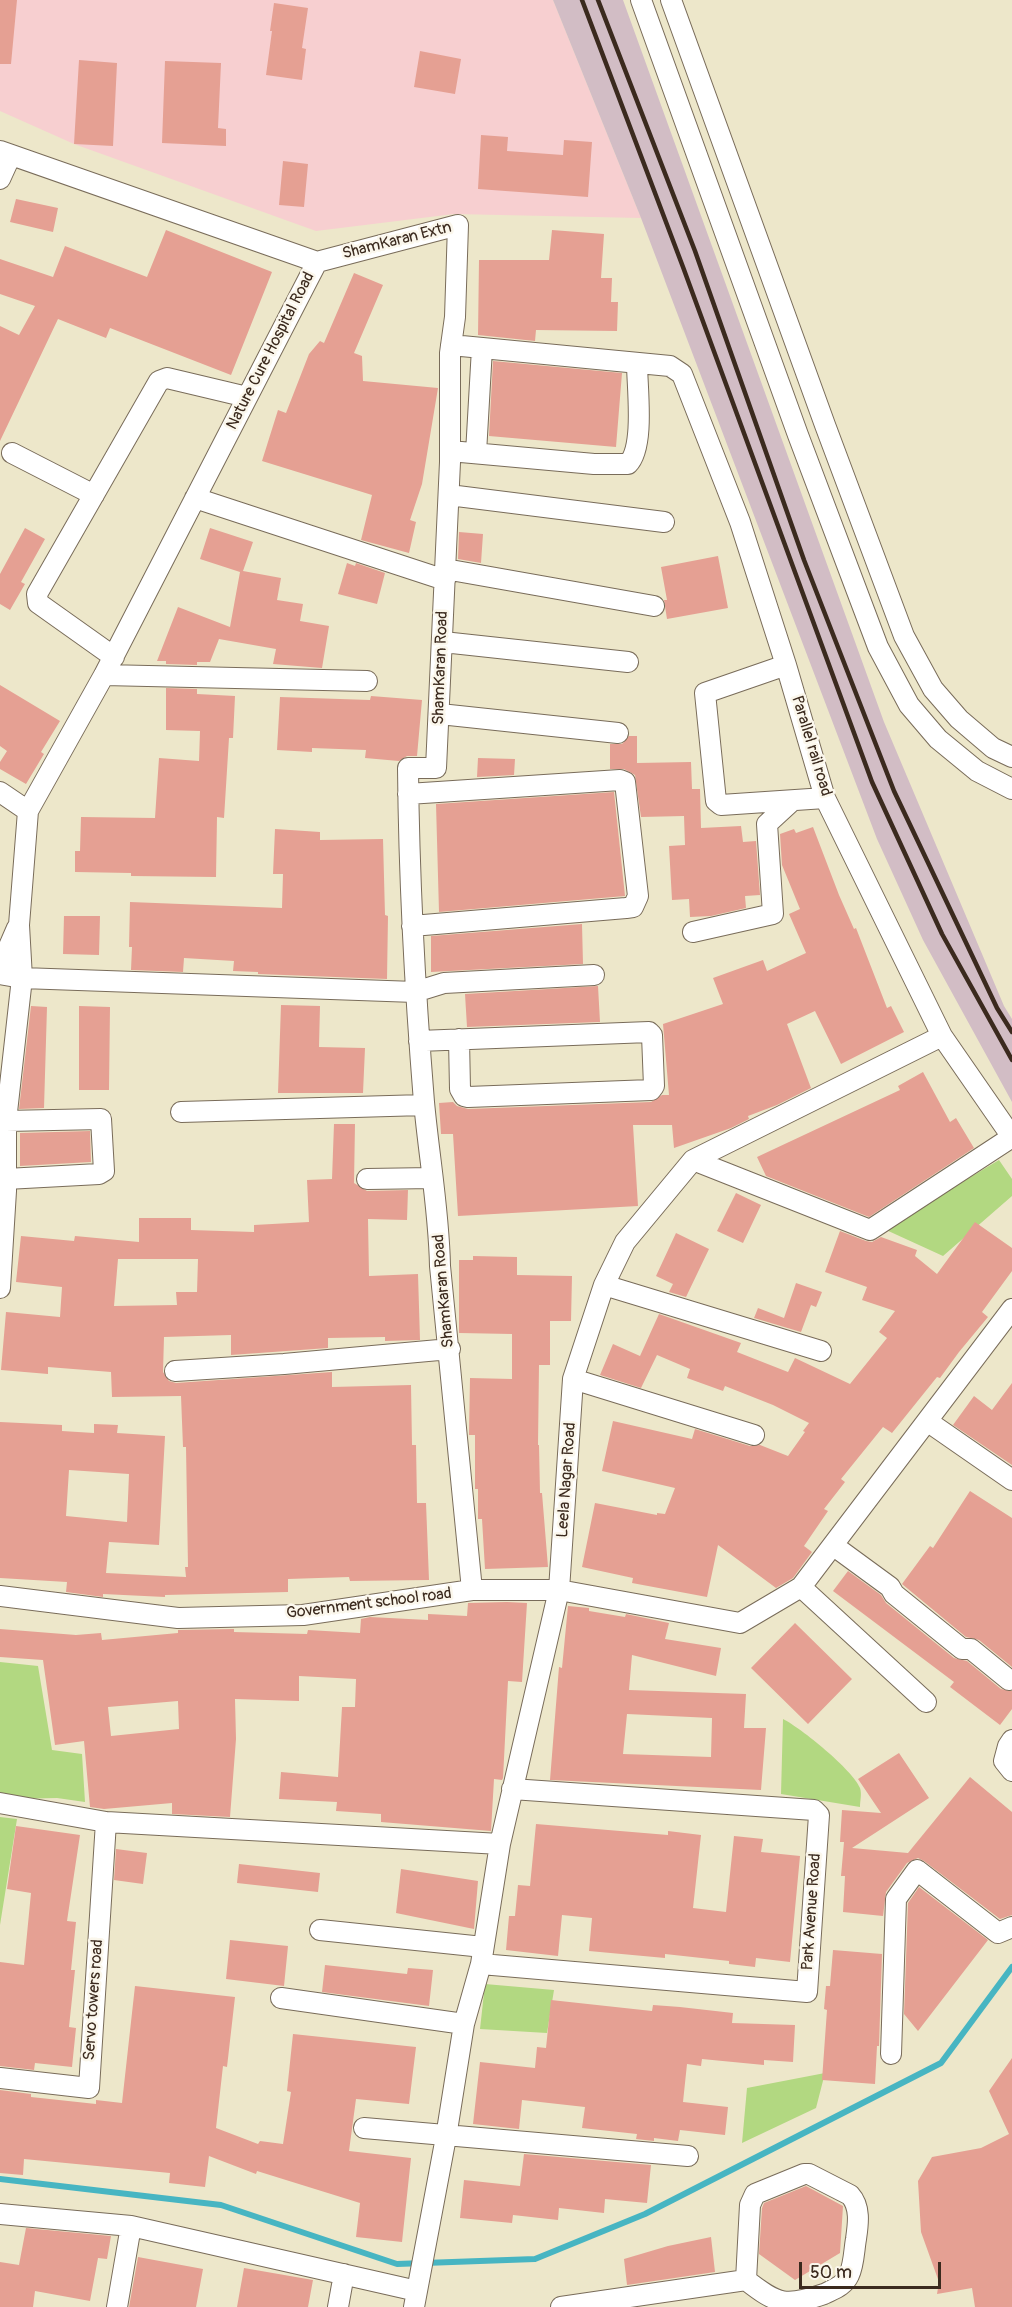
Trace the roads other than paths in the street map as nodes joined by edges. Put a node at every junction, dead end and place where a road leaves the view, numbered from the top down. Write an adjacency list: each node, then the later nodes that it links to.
1 (641, 0): 29 (street)
2 (671, 0): 28 (street)
3 (6, 153): 4 (street); 5 (street, Nature Cure Hospital Road)
4 (0, 179)
5 (317, 262): 6 (street, ShamKaran Extn); 10 (street, Nature Cure Hospital Road)
6 (455, 317): 7 (street, ShamKaran Road)
7 (451, 345): 8 (street, Parallel rail road); 11 (street, ShamKaran Road)
8 (482, 348): 9 (street, Parallel rail road); 13 (street)
9 (637, 363): 13 (street); 23 (street, Parallel rail road)
10 (247, 397): 14 (street); 16 (street, Nature Cure Hospital Road)
11 (450, 451): 13 (street); 15 (street, ShamKaran Road)
12 (12, 453): 14 (street)
13 (476, 453)
14 (94, 495): 21 (street)
15 (449, 495): 17 (street); 18 (street, ShamKaran Road)
16 (195, 498): 18 (street); 21 (street, Nature Cure Hospital Road)
17 (664, 522)
18 (445, 574): 19 (street); 20 (street, ShamKaran Road)
19 (654, 606)
20 (443, 642): 22 (street); 26 (street, ShamKaran Road)
21 (114, 657): 24 (street, Nature Cure Hospital Road)
22 (628, 662)
23 (786, 665): 32 (street, Parallel rail road); 33 (street)
24 (104, 675): 25 (street); 34 (street, Nature Cure Hospital Road)
25 (367, 681)
26 (440, 714): 27 (street); 31 (street, ShamKaran Road)
27 (618, 733)
28 (1012, 757)
29 (1012, 789)
30 (0, 792): 34 (street)
31 (408, 794): 36 (street, ShamKaran Road); 36 (street)
32 (825, 798): 33 (street); 43 (street, Parallel rail road)
33 (792, 801): 37 (street)
34 (28, 811): 35 (street)
35 (19, 925): 38 (street); 41 (street)
36 (412, 926): 42 (street, ShamKaran Road)
37 (693, 932)
38 (0, 967)
39 (0, 974): 41 (street)
40 (594, 975): 42 (street)
41 (22, 978): 42 (street); 48 (street)
42 (415, 992): 45 (street, ShamKaran Road)
43 (942, 1036): 49 (street, Parallel rail road); 50 (street)
44 (459, 1039): 44 (street); 45 (street)
45 (419, 1041): 46 (street, ShamKaran Road)
46 (424, 1105): 47 (street); 51 (street, ShamKaran Road)
47 (181, 1112)
48 (6, 1121): 52 (street); 52 (street)
49 (1012, 1137): 50 (street)
50 (693, 1160): 54 (street, Leela Nagar Road)
51 (432, 1178): 53 (street); 57 (street, ShamKaran Road)
52 (6, 1179): 55 (street)
53 (367, 1179)
54 (604, 1286): 58 (street); 60 (street, Leela Nagar Road)
55 (0, 1288)
56 (1012, 1309): 61 (street)
57 (450, 1348): 59 (street); 66 (street, ShamKaran Road)
58 (821, 1351)
59 (175, 1371)
60 (573, 1379): 62 (street); 67 (street, Leela Nagar Road)
61 (927, 1421): 63 (street); 64 (street)
62 (754, 1435)
63 (1012, 1480)
64 (834, 1546): 65 (street); 69 (street)
65 (801, 1587): 67 (street); 70 (street)
66 (472, 1590): 67 (street, Government school road); 68 (street, Government school road)
67 (559, 1590): 73 (street, Leela Nagar Road)
68 (0, 1596)
69 (1009, 1680)
70 (926, 1702)
71 (1012, 1740): 72 (street)
72 (1012, 1771)
73 (512, 1789): 76 (street, Leela Nagar Road); 79 (street, Park Avenue Road)
74 (0, 1803): 75 (street)
75 (106, 1822): 76 (street); 83 (street, Servo towers road)
76 (500, 1844): 79 (street, Leela Nagar Road)
77 (1012, 1927): 82 (street)
78 (320, 1930): 79 (street)
79 (482, 1956): 81 (street, Leela Nagar Road)
80 (281, 1998): 81 (street)
81 (464, 2024): 85 (street, Leela Nagar Road)
82 (891, 2054)
83 (0, 2078)
84 (364, 2128): 85 (street)
85 (446, 2137): 86 (street); 91 (street, Leela Nagar Road)
86 (688, 2156)
87 (0, 2214): 88 (street)
88 (131, 2226): 89 (street); 92 (street)
89 (344, 2274): 91 (street); 93 (street)
90 (746, 2280): 90 (street); 94 (street)
91 (410, 2298)
92 (117, 2307)
93 (338, 2307)
94 (561, 2307)

